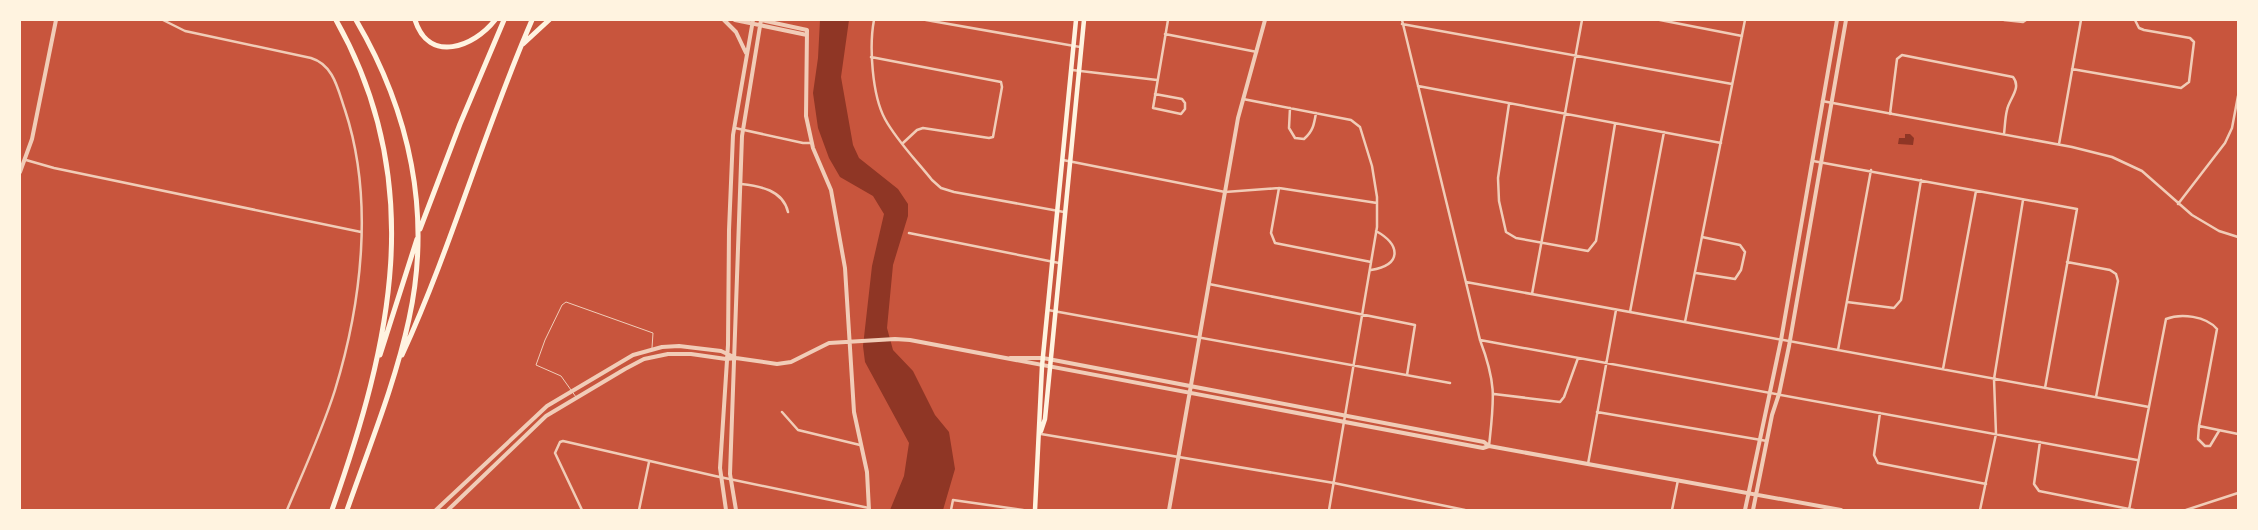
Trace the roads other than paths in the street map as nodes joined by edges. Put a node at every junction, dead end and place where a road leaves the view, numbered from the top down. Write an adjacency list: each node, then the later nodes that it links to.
1 (56, 20): 71 (street)
2 (162, 20): 91 (street)
3 (336, 20): 132 (highway)
4 (356, 20): 133 (highway)
5 (415, 20): 6 (highway)
6 (495, 20)
7 (504, 20): 132 (highway)
8 (532, 20): 37 (highway)
9 (549, 20): 37 (highway)
10 (724, 20): 42 (street)
11 (734, 20): 30 (street)
12 (761, 20): 33 (street); 35 (street)
13 (874, 20): 45 (street)
14 (926, 20): 29 (street)
15 (954, 20): 32 (street)
16 (1076, 20): 38 (main road)
17 (1084, 20): 39 (main road)
18 (1168, 20): 34 (street)
19 (1265, 20): 40 (street)
20 (1582, 20): 44 (street)
21 (1660, 20): 36 (street)
22 (1745, 20): 36 (street)
23 (1837, 20): 41 (street)
24 (1846, 20): 43 (street)
25 (2004, 20): 26 (street)
26 (2026, 20)
27 (2081, 20): 46 (street)
28 (2135, 20): 46 (street)
29 (934, 21): 32 (street)
30 (753, 22): 33 (street); 42 (street)
31 (1402, 22): 44 (street); 51 (street)
32 (954, 25): 38 (street)
33 (760, 26): 35 (street); 64 (street)
34 (1166, 34): 40 (street); 49 (street)
35 (806, 35): 67 (street)
36 (1742, 36): 50 (street)
37 (521, 46): 133 (highway)
38 (1072, 46): 39 (street); 47 (main road)
39 (1080, 47): 48 (main road)
40 (1257, 52): 54 (street)
41 (1831, 52): 43 (street); 55 (street)
42 (746, 53): 63 (street)
43 (1840, 54): 56 (street)
44 (1575, 56): 50 (street); 60 (street)
45 (871, 57): 68 (street); 68 (street)
46 (2072, 69): 70 (street)
47 (1070, 70): 48 (street); 72 (main road)
48 (1078, 71): 49 (street); 73 (main road)
49 (1158, 80): 52 (street)
50 (1732, 84): 69 (street)
51 (1418, 86): 57 (street); 103 (street)
52 (1155, 94): 52 (street)
53 (2238, 96): 85 (street)
54 (1243, 99): 58 (street); 82 (street)
55 (1822, 101): 56 (street); 74 (street)
56 (1832, 103): 61 (street); 75 (street)
57 (1509, 104): 60 (street); 96 (street)
58 (1290, 108): 59 (street); 59 (street)
59 (1316, 113): 84 (street)
60 (1565, 114): 62 (street); 96 (street)
61 (1890, 114): 66 (street); 66 (street)
62 (1615, 124): 65 (street); 96 (street)
63 (733, 128): 64 (street); 120 (street)
64 (742, 130): 67 (street); 79 (street)
65 (1664, 132): 69 (street); 110 (street)
66 (2004, 134): 70 (street)
67 (812, 143): 116 (street)
68 (903, 143): 86 (street)
69 (1721, 143): 94 (street)
70 (2058, 144): 85 (street)
71 (26, 160): 77 (street); 91 (street)
72 (1062, 160): 73 (street); 86 (main road)
73 (1070, 161): 82 (street); 88 (main road)
74 (1813, 161): 75 (street); 90 (street)
75 (1822, 163): 76 (street); 93 (street)
76 (1870, 170): 78 (street); 106 (street)
77 (20, 172)
78 (1921, 180): 81 (street); 106 (street)
79 (741, 184): 87 (street); 122 (street)
80 (1279, 188): 82 (street); 84 (street); 98 (street)
81 (1976, 191): 83 (street); 131 (street)
82 (1225, 192): 104 (street)
83 (2023, 200): 99 (street); 135 (street)
84 (1377, 204): 89 (street)
85 (2178, 204): 95 (street)
86 (1057, 210): 88 (street); 97 (main road)
87 (788, 212)
88 (1064, 212): 100 (main road)
89 (1376, 231): 98 (street); 101 (street)
90 (1800, 231): 93 (street); 115 (street)
91 (361, 232): 183 (street)
92 (909, 233): 97 (street)
93 (1810, 233): 117 (street)
94 (1702, 237): 102 (street); 102 (street)
95 (2238, 237)
96 (1542, 242): 105 (street)
97 (1052, 262): 100 (street); 107 (main road)
98 (1371, 262): 101 (street)
99 (2067, 262): 138 (street); 146 (street)
100 (1059, 263): 109 (main road)
101 (1370, 270): 111 (street)
102 (1695, 273): 112 (street)
103 (1466, 282): 105 (street); 114 (street)
104 (1209, 284): 111 (street); 113 (street)
105 (1532, 294): 108 (street)
106 (1847, 302): 119 (street)
107 (1048, 310): 109 (street); 123 (main road)
108 (1616, 310): 110 (street); 127 (street)
109 (1056, 311): 113 (street); 126 (main road)
110 (1630, 312): 112 (street)
111 (1362, 314): 129 (street); 134 (street)
112 (1686, 322): 115 (street)
113 (1199, 338): 129 (street); 137 (street)
114 (1480, 340): 124 (street); 143 (street)
115 (1781, 340): 117 (street); 142 (street)
116 (850, 341): 121 (street); 122 (street); 168 (street)
117 (1790, 341): 119 (street); 144 (street)
118 (652, 349): 120 (street); 139 (street); 139 (lane)
119 (1838, 350): 131 (street)
120 (727, 352): 122 (street); 125 (street)
121 (998, 357): 123 (street); 128 (street)
122 (736, 358): 125 (street); 175 (street)
123 (1043, 358): 126 (street); 128 (main road)
124 (1578, 358): 127 (street); 143 (street)
125 (726, 359): 145 (street); 174 (street)
126 (1050, 360): 130 (main road); 137 (street)
127 (1606, 363): 142 (street); 153 (street)
128 (1042, 366): 130 (street); 162 (main road)
129 (1354, 366): 134 (street); 156 (street)
130 (1050, 367): 141 (street); 162 (main road)
131 (1943, 369): 135 (street)
132 (374, 374): 184 (highway)
133 (393, 375): 185 (highway)
134 (1407, 375): 136 (street)
135 (1994, 378): 138 (street); 163 (street)
136 (1450, 383)
137 (1191, 386): 140 (street); 141 (street)
138 (2045, 388): 146 (street)
139 (573, 391): 145 (lane); 186 (street)
140 (1223, 392): 147 (street); 148 (street)
141 (1189, 393): 147 (street); 170 (street)
142 (1769, 393): 144 (street); 165 (street)
143 (1494, 394): 169 (street)
144 (1779, 394): 154 (street); 166 (street)
145 (577, 397): 187 (street)
146 (2096, 397): 150 (street)
147 (1222, 400): 151 (street)
148 (1271, 402): 149 (street); 151 (street)
149 (1299, 407): 155 (street); 156 (street)
150 (2149, 407): 159 (street); 171 (street)
151 (1270, 408): 155 (street)
152 (782, 412): 168 (street)
153 (1597, 412): 165 (street); 173 (street)
154 (1880, 413): 163 (street); 178 (street)
155 (1298, 414): 157 (street)
156 (1346, 416): 157 (street); 158 (street)
157 (1344, 422): 161 (street); 177 (street)
158 (1400, 426): 161 (street); 169 (street)
159 (2199, 426): 160 (street); 160 (street)
160 (2219, 430): 164 (street)
161 (1399, 432): 169 (street)
162 (1040, 434): 170 (street); 194 (main road)
163 (1996, 434): 167 (street); 178 (street)
164 (2238, 434)
165 (1759, 440): 166 (street); 179 (street)
166 (1767, 441): 181 (street)
167 (2040, 442): 171 (street); 203 (street)
168 (860, 445): 182 (street)
169 (1489, 446): 173 (street)
170 (1178, 458): 177 (street); 195 (street)
171 (2137, 460): 203 (street)
172 (649, 462): 174 (street); 188 (street); 189 (street)
173 (1588, 464): 176 (street)
174 (721, 478): 175 (street); 190 (street)
175 (731, 480): 182 (street); 191 (street)
176 (1678, 480): 179 (street); 198 (street)
177 (1334, 483): 196 (street); 197 (street)
178 (1986, 484): 202 (street)
179 (1749, 493): 181 (street); 199 (street)
180 (2238, 493): 205 (street)
181 (1757, 494): 200 (street); 201 (street)
182 (869, 509)
183 (288, 510)
184 (332, 510)
185 (347, 510)
186 (436, 510)
187 (448, 510)
188 (582, 510)
189 (639, 510)
190 (726, 510)
191 (736, 510)
192 (951, 510): 193 (street)
193 (1023, 510)
194 (1035, 510)
195 (1169, 510)
196 (1329, 510)
197 (1465, 510)
198 (1672, 510)
199 (1745, 510)
200 (1753, 510)
201 (1841, 510)
202 (1980, 510)
203 (2129, 510): 204 (street)
204 (2134, 510)
205 (2186, 510)

